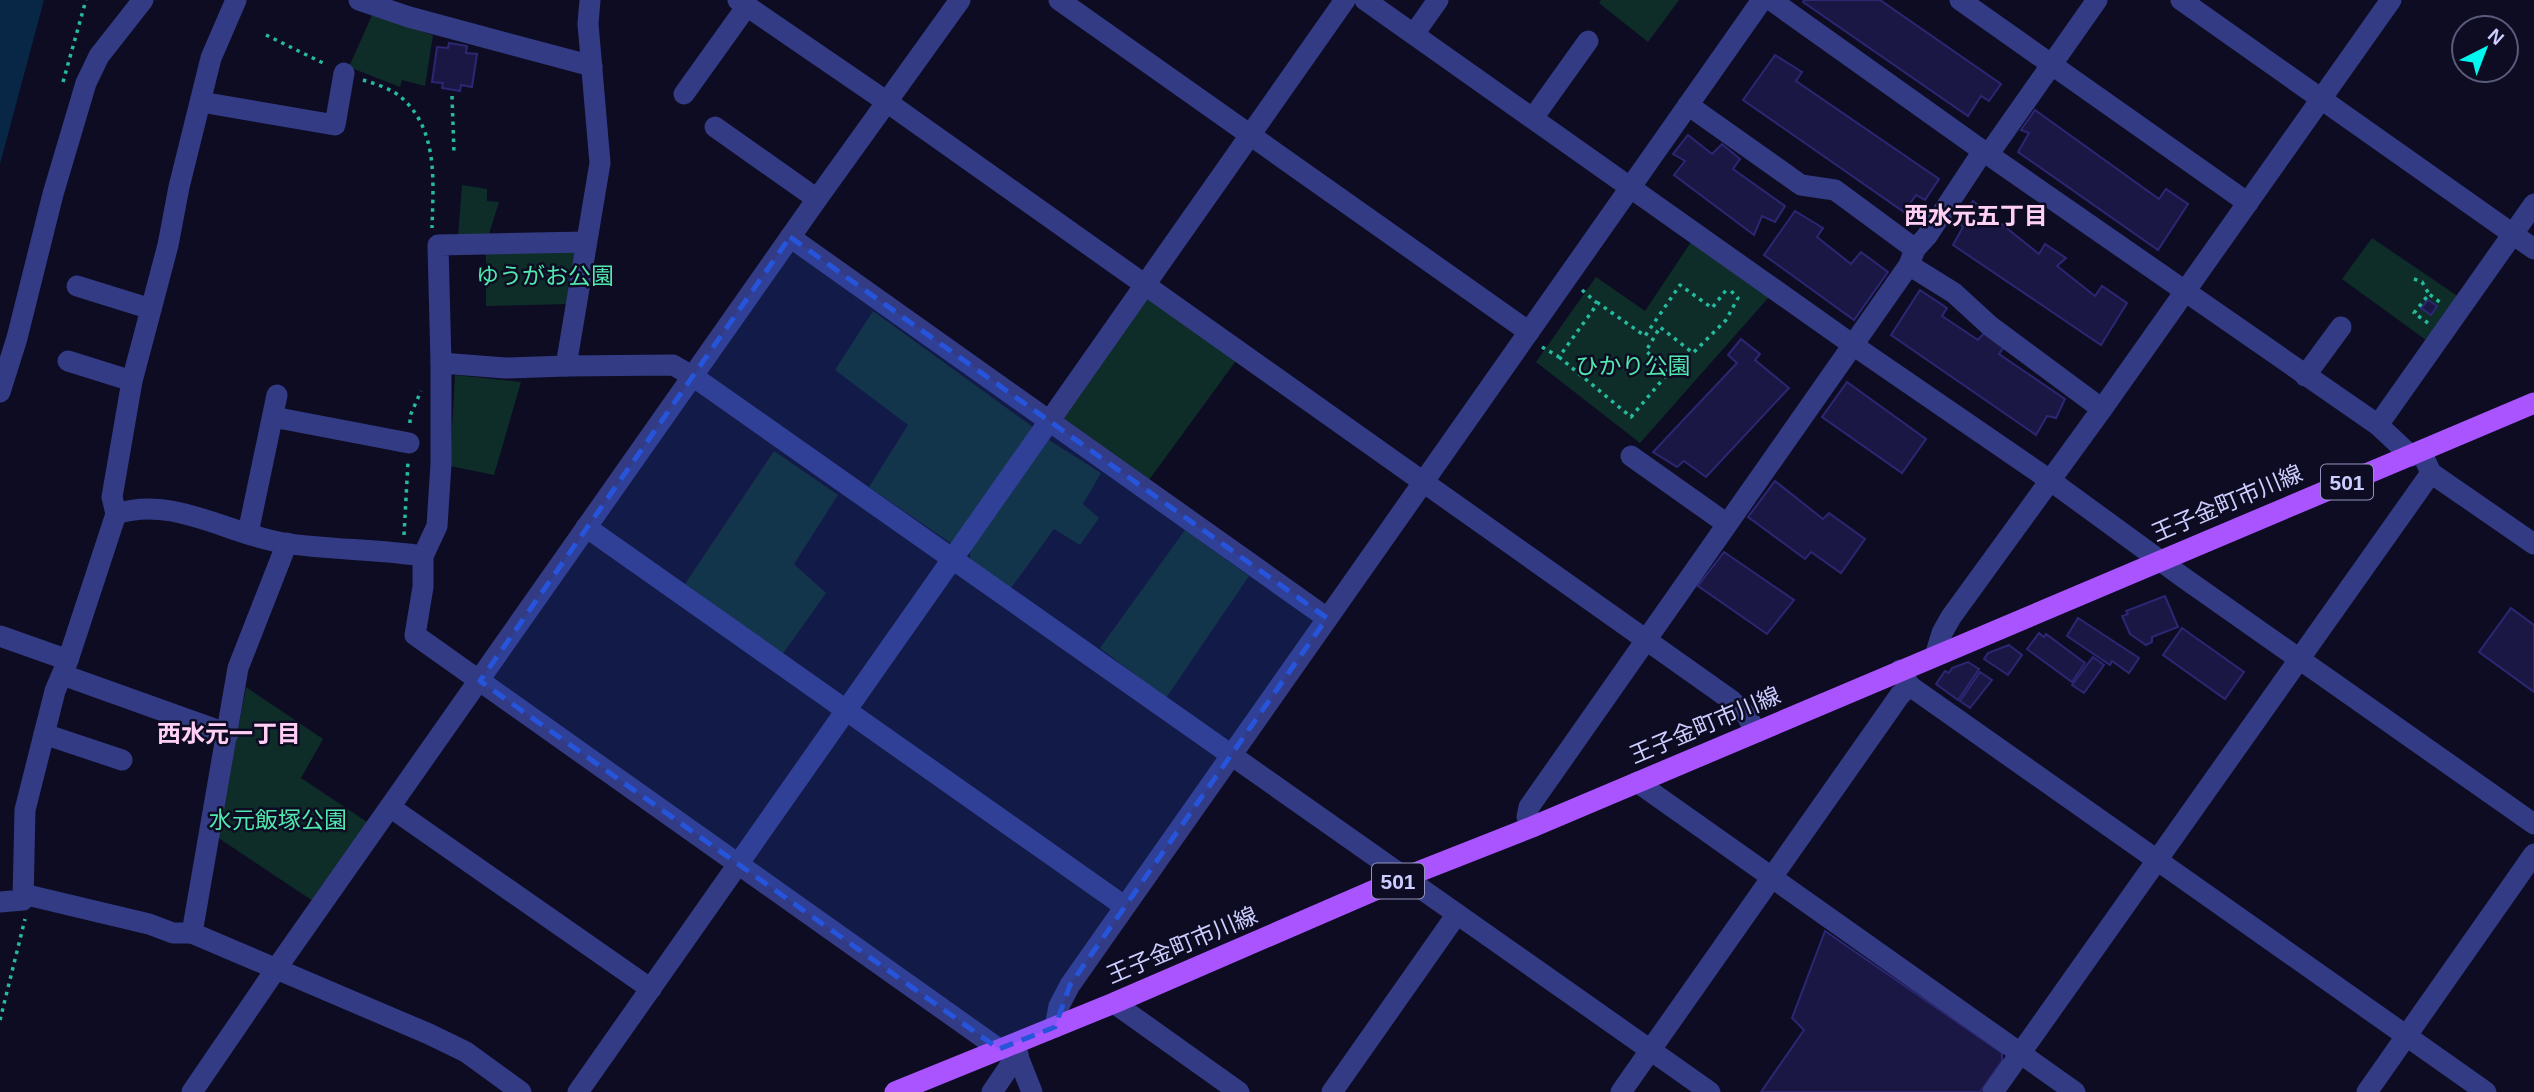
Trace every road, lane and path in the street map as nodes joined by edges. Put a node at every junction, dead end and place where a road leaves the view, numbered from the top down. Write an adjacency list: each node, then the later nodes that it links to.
1 (143, 0): 62 (street)
2 (236, 0): 26 (street)
3 (359, 0): 21 (street)
4 (590, 0): 21 (street)
5 (960, 0): 27 (street)
6 (1059, 0): 31 (street)
7 (1345, 0): 31 (street)
8 (1365, 0): 18 (street)
9 (1438, 0): 18 (street)
10 (1762, 0): 28 (street)
11 (1771, 0): 33 (street)
12 (1960, 0): 20 (street)
13 (2097, 0): 20 (street)
14 (2181, 0): 25 (street)
15 (2391, 0): 25 (street)
16 (743, 3): 23 (street); 27 (street)
17 (266, 34): 22 (path)
18 (1414, 34): 29 (street)
19 (1588, 41): 29 (street)
20 (2052, 65): 33 (street); 36 (street)
21 (592, 66): 40 (street)
22 (344, 74): 26 (street); 41 (path)
23 (684, 94)
24 (452, 96): 32 (path)
25 (2322, 100): 36 (street); 38 (street)
26 (201, 102): 51 (street)
27 (887, 102): 35 (street); 46 (street)
28 (1688, 105): 34 (street); 43 (street)
29 (1533, 118): 34 (street)
30 (715, 127): 35 (street)
31 (1251, 135): 46 (street); 53 (street)
32 (454, 153)
33 (1986, 153): 43 (street); 49 (street)
34 (1631, 187): 44 (street); 53 (street)
35 (817, 199): 39 (street)
36 (2248, 202): 49 (street)
37 (2534, 204): 38 (street)
38 (2513, 234): 42 (street); 68 (street)
39 (790, 237): 60 (street); 67 (street)
40 (586, 242): 41 (street); 58 (street)
41 (438, 245): 57 (street)
42 (2534, 249)
43 (1912, 257): 54 (street); 65 (street)
44 (1743, 267): 48 (path); 54 (street)
45 (2414, 279): 50 (path)
46 (1145, 285): 67 (street); 74 (street)
47 (77, 286): 51 (street)
48 (1727, 288): 55 (path); 55 (path)
49 (2185, 292): 59 (street); 65 (street)
50 (2429, 294)
51 (151, 309): 61 (street)
52 (2341, 327): 59 (street)
53 (1527, 334): 55 (path); 74 (street)
54 (1853, 345): 73 (street); 76 (street)
55 (1559, 357)
56 (68, 361): 61 (street)
57 (441, 363): 58 (street); 81 (street)
58 (566, 366): 60 (street)
59 (2305, 376): 68 (street)
60 (694, 377): 77 (street); 82 (street)
61 (132, 381): 75 (street)
62 (0, 392)
63 (277, 395): 66 (street)
64 (2534, 403): 70 (main road, 王子金町市川線 / 501)
65 (2102, 409): 73 (street)
66 (273, 417): 69 (street); 78 (street)
67 (1051, 421): 82 (street); 84 (street)
68 (2378, 425): 70 (street)
69 (409, 443)
70 (2416, 453): 72 (street); 83 (main road, 王子金町市川線 / 501)
71 (1631, 456): 76 (street)
72 (2431, 473): 80 (street); 88 (street)
73 (2051, 481): 83 (street); 87 (street)
74 (1423, 483): 84 (street); 86 (street)
75 (116, 514): 78 (street); 89 (street)
76 (1727, 524): 86 (street)
77 (586, 527): 91 (street); 92 (street)
78 (248, 533): 79 (street)
79 (287, 543): 81 (street); 95 (street)
80 (2534, 544)
81 (423, 556): 91 (street)
82 (954, 559): 92 (street); 96 (street)
83 (2160, 560): 87 (main road, 王子金町市川線 / 501); 88 (street)
84 (1326, 618): 96 (street)
85 (0, 636): 89 (street)
86 (1646, 639): 93 (street); 101 (street)
87 (1935, 656): 90 (main road, 王子金町市川線 / 501)
88 (2300, 660): 100 (street); 103 (street)
89 (65, 668): 94 (street); 95 (street)
90 (1905, 678): 93 (main road, 王子金町市川線 / 501); 103 (street); 106 (street)
91 (480, 681): 99 (street); 104 (street)
92 (847, 710): 104 (street); 109 (street)
93 (1756, 732): 98 (main road, 王子金町市川線 / 501)
94 (44, 734): 97 (street); 107 (street)
95 (228, 734): 111 (street)
96 (1231, 756): 105 (street); 109 (street)
97 (122, 760)
98 (1636, 782): 101 (main road, 王子金町市川線 / 501); 106 (street)
99 (390, 807): 112 (street); 113 (street)
100 (2534, 824)
101 (1532, 827): 105 (main road, 王子金町市川線 / 501)
102 (2534, 854): 117 (street)
103 (2158, 860): 117 (street); 120 (street)
104 (740, 864): 113 (street); 118 (street)
105 (1405, 877): 110 (street); 114 (main road, 王子金町市川線 / 501)
106 (1771, 879): 119 (street); 120 (street)
107 (23, 897): 108 (street); 111 (street); 115 (path)
108 (0, 902)
109 (1124, 906): 116 (street)
110 (1457, 914): 119 (street); 128 (street)
111 (192, 933): 112 (street)
112 (276, 969): 121 (street); 122 (street)
113 (651, 989): 123 (street)
114 (1114, 1003): 116 (main road, 王子金町市川線 / 501); 127 (street)
115 (0, 1020)
116 (1055, 1027): 118 (main road, 王子金町市川線 / 501)
117 (2407, 1036): 133 (street); 134 (street)
118 (1010, 1049): 124 (main road, 王子金町市川線 / 501); 125 (street); 126 (street)
119 (1651, 1050): 129 (street); 130 (street)
120 (2020, 1054): 131 (street); 132 (street)
121 (192, 1092)
122 (521, 1092)
123 (578, 1092)
124 (895, 1092)
125 (992, 1092)
126 (1032, 1092)
127 (1239, 1092)
128 (1332, 1092)
129 (1621, 1092)
130 (1710, 1092)
131 (1993, 1092)
132 (2075, 1092)
133 (2367, 1092)
134 (2486, 1092)

